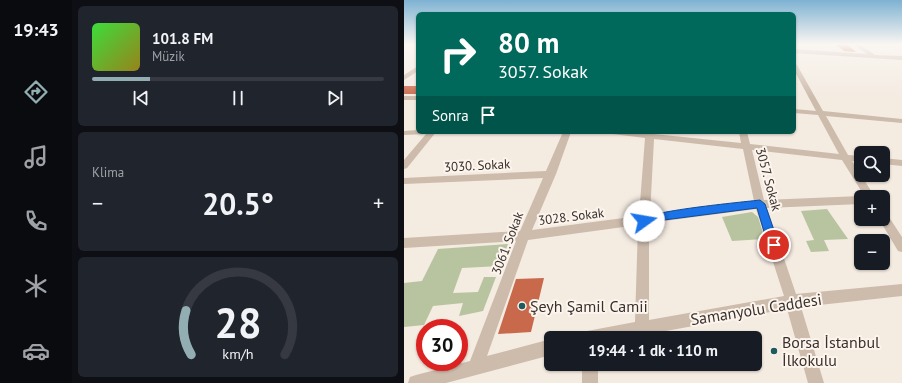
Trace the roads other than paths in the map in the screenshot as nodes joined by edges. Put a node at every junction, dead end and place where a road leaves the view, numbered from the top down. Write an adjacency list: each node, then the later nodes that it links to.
1 (416, 69): 3 (street)
2 (796, 73): 7 (street)
3 (404, 78)
4 (404, 98): 5 (street)
5 (416, 98)
6 (796, 111): 7 (street)
7 (820, 113): 8 (street); 18 (street)
8 (893, 121): 9 (street); 10 (street)
9 (902, 121)
10 (902, 130)
11 (416, 132): 12 (street)
12 (404, 133)
13 (430, 134): 21 (street)
14 (566, 134): 23 (street, 3061. Sokak)
15 (650, 134): 17 (street); 28 (street)
16 (743, 134): 17 (street, 3057. Sokak)
17 (746, 146): 18 (street); 27 (street, 3057. Sokak)
18 (845, 157): 19 (street); 25 (street)
19 (854, 158)
20 (898, 163): 22 (street)
21 (404, 166)
22 (902, 172)
23 (550, 174): 24 (street, 3030. Sokak); 30 (street, 3061. Sokak)
24 (404, 181)
25 (866, 190)
26 (854, 200): 27 (street, 3028. Sokak)
27 (760, 204): 28 (street, 3028. Sokak); 34 (street, 3057. Sokak)
28 (644, 221): 30 (street, 3028. Sokak); 35 (street)
29 (889, 226): 32 (street)
30 (524, 236): 31 (street, 3028. Sokak); 38 (street, 3061. Sokak)
31 (404, 243)
32 (902, 247)
33 (902, 290): 34 (street, Samanyolu Caddesi)
34 (792, 301): 35 (street, Samanyolu Caddesi); 42 (street, 3057. Sokak)
35 (642, 328): 36 (street, Samanyolu Caddesi)
36 (626, 331)
37 (544, 349): 38 (street)
38 (476, 366): 40 (street)
39 (590, 371): 41 (street)
40 (418, 383)
41 (590, 383)
42 (816, 383)

